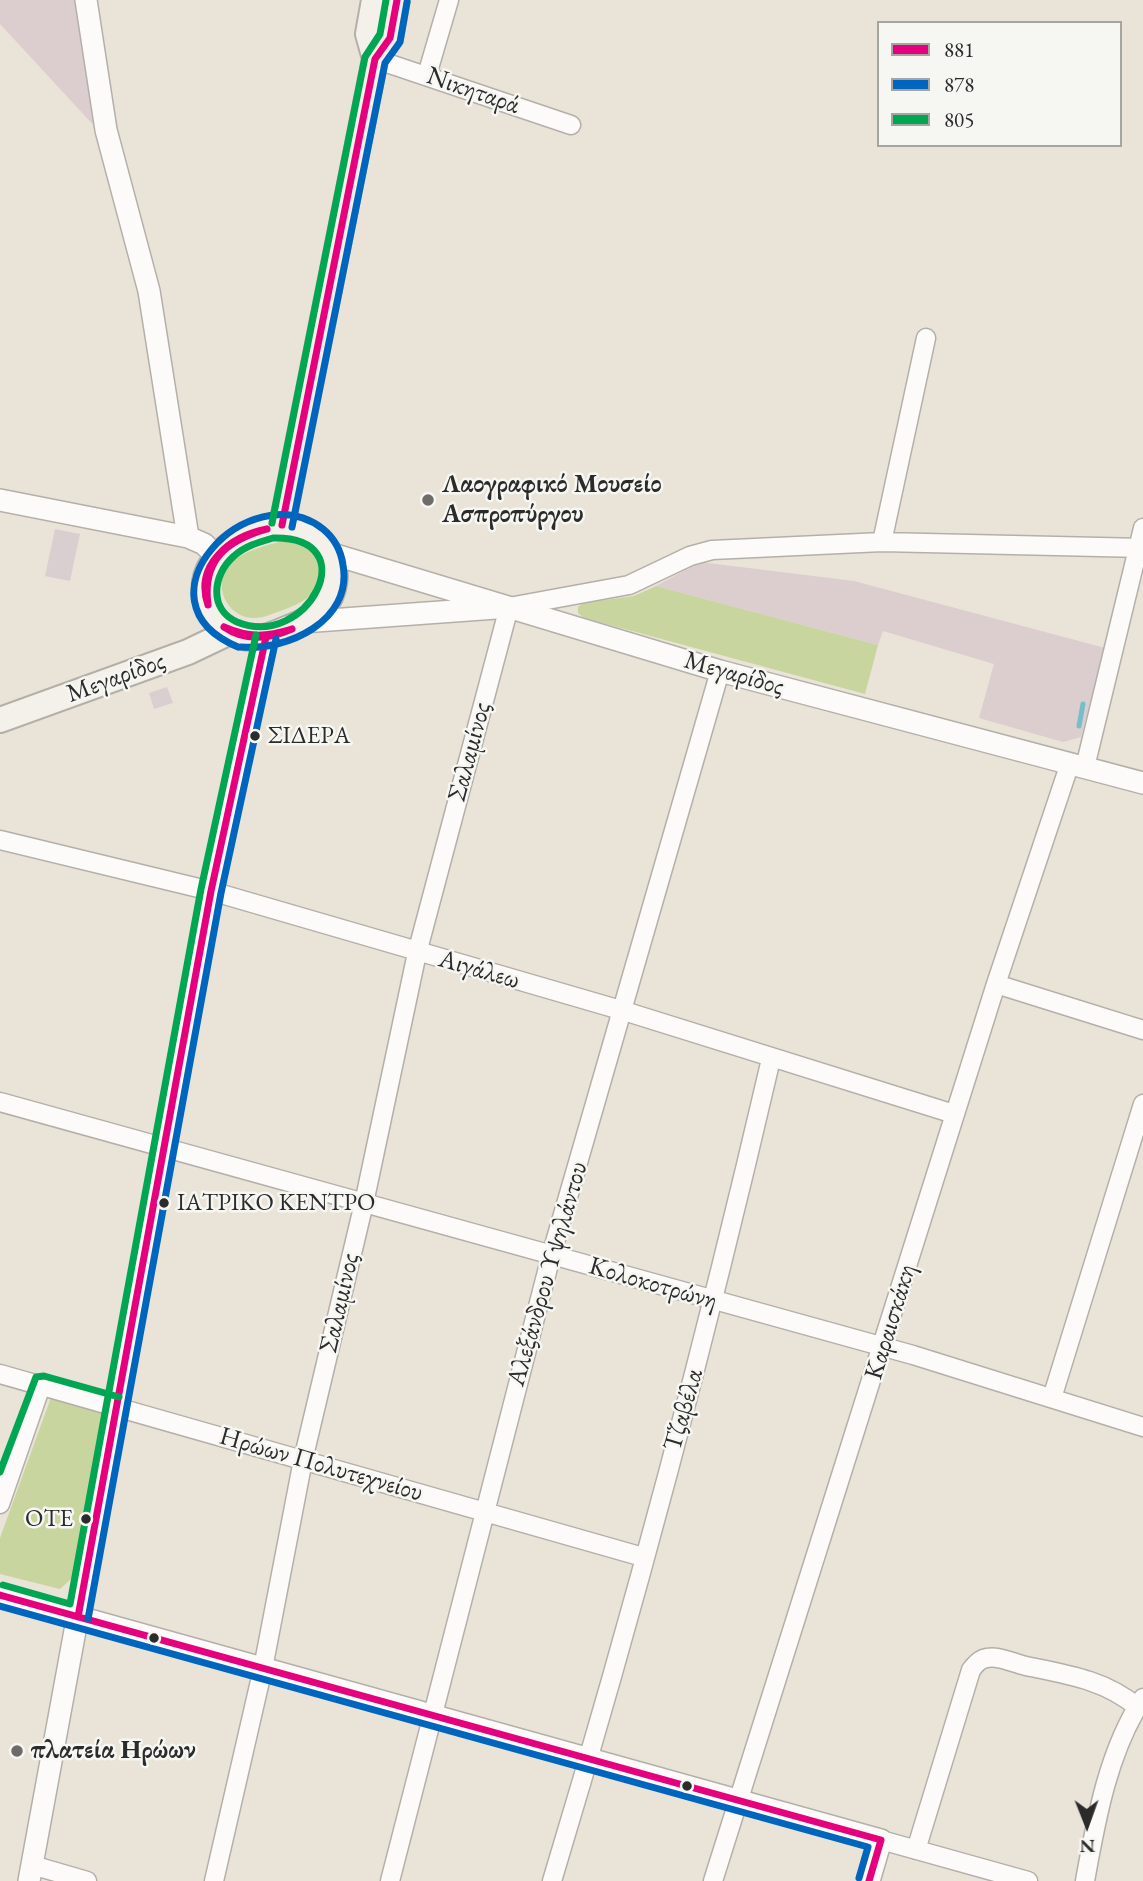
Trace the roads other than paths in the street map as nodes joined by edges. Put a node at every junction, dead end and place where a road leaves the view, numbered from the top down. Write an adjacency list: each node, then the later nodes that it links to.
1 (86, 0): 12 (street)
2 (374, 0): 5 (main road)
3 (397, 0): 5 (main road)
4 (449, 0): 6 (street)
5 (375, 59): 6 (street, Νικηταρά); 10 (main road)
6 (427, 75): 7 (street, Νικηταρά)
7 (571, 125)
8 (926, 338): 13 (street)
9 (0, 500): 12 (street)
10 (282, 525): 15 (main road); 16 (main road)
11 (1143, 528): 14 (street, Καραισκάκη)
12 (188, 537): 16 (street)
13 (882, 542): 14 (street); 17 (street)
14 (1140, 549): 23 (street, Καραισκάκη)
15 (329, 553): 17 (street, Μεγαρίδος); 18 (main road)
16 (216, 556): 19 (main road)
17 (509, 607): 18 (street); 21 (street, Μεγαρίδος); 27 (street, Σαλαμίνος)
18 (302, 622): 20 (main road)
19 (230, 632): 20 (main road); 22 (main road, Μεγαρίδος)
20 (266, 637): 26 (street)
21 (720, 671): 23 (street, Μεγαρίδος); 29 (street, Αλεξάνδρου Υψηλάντου)
22 (0, 720)
23 (1077, 765): 24 (street, Μεγαρίδος); 28 (street, Καραισκάκη)
24 (1143, 783)
25 (0, 840): 26 (street, Αιγάλεω)
26 (211, 891): 27 (street, Αιγάλεω); 35 (street)
27 (417, 953): 29 (street, Αιγάλεω); 36 (street, Σαλαμίνος)
28 (996, 984): 30 (street); 34 (street, Καραισκάκη)
29 (624, 1011): 31 (street, Αιγάλεω); 37 (street, Αλεξάνδρου Υψηλάντου)
30 (1143, 1030)
31 (771, 1059): 34 (street, Αιγάλεω); 38 (street, Τζαβέλα)
32 (0, 1102): 35 (street, Κολοκοτρώνη)
33 (1143, 1104): 42 (street)
34 (954, 1114): 39 (street, Καραισκάκη)
35 (164, 1148): 36 (street, Κολοκοτρώνη); 43 (street)
36 (364, 1203): 37 (street, Κολοκοτρώνη); 45 (street, Σαλαμίνος)
37 (551, 1256): 38 (street, Κολοκοτρώνη); 47 (street, Αλεξάνδρου Υψηλάντου)
38 (714, 1301): 39 (street, Κολοκοτρώνη); 48 (street, Τζαβέλα)
39 (883, 1348): 42 (street, Κολοκοτρώνη); 55 (street, Καραισκάκη)
40 (0, 1374): 41 (street, Ηρώων Πολυτεχνείου)
41 (41, 1386): 43 (street, Ηρώων Πολυτεχνείου); 46 (street)
42 (1052, 1398): 44 (street, Κολοκοτρώνη)
43 (116, 1407): 45 (street, Ηρώων Πολυτεχνείου); 50 (street)
44 (1143, 1427)
45 (303, 1460): 47 (street, Ηρώων Πολυτεχνείου); 51 (street, Σαλαμίνος)
46 (0, 1504)
47 (483, 1511): 48 (street, Ηρώων Πολυτεχνείου); 53 (street, Αλεξάνδρου Υψηλάντου)
48 (643, 1557): 54 (street, Τζαβέλα)
49 (0, 1595): 50 (street)
50 (78, 1616): 51 (street); 58 (street)
51 (263, 1668): 53 (street); 60 (street, Σαλαμίνος)
52 (1140, 1703): 57 (street); 66 (street)
53 (432, 1715): 54 (street); 61 (street, Αλεξάνδρου Υψηλάντου)
54 (589, 1759): 55 (street); 62 (street, Τζαβέλα)
55 (740, 1801): 56 (street); 63 (street, Καραισκάκη)
56 (881, 1840): 57 (street); 64 (street)
57 (916, 1850): 65 (street)
58 (31, 1873): 59 (street)
59 (87, 1881)
60 (215, 1881)
61 (390, 1881)
62 (552, 1881)
63 (713, 1881)
64 (869, 1881)
65 (1028, 1881)
66 (1085, 1881)

